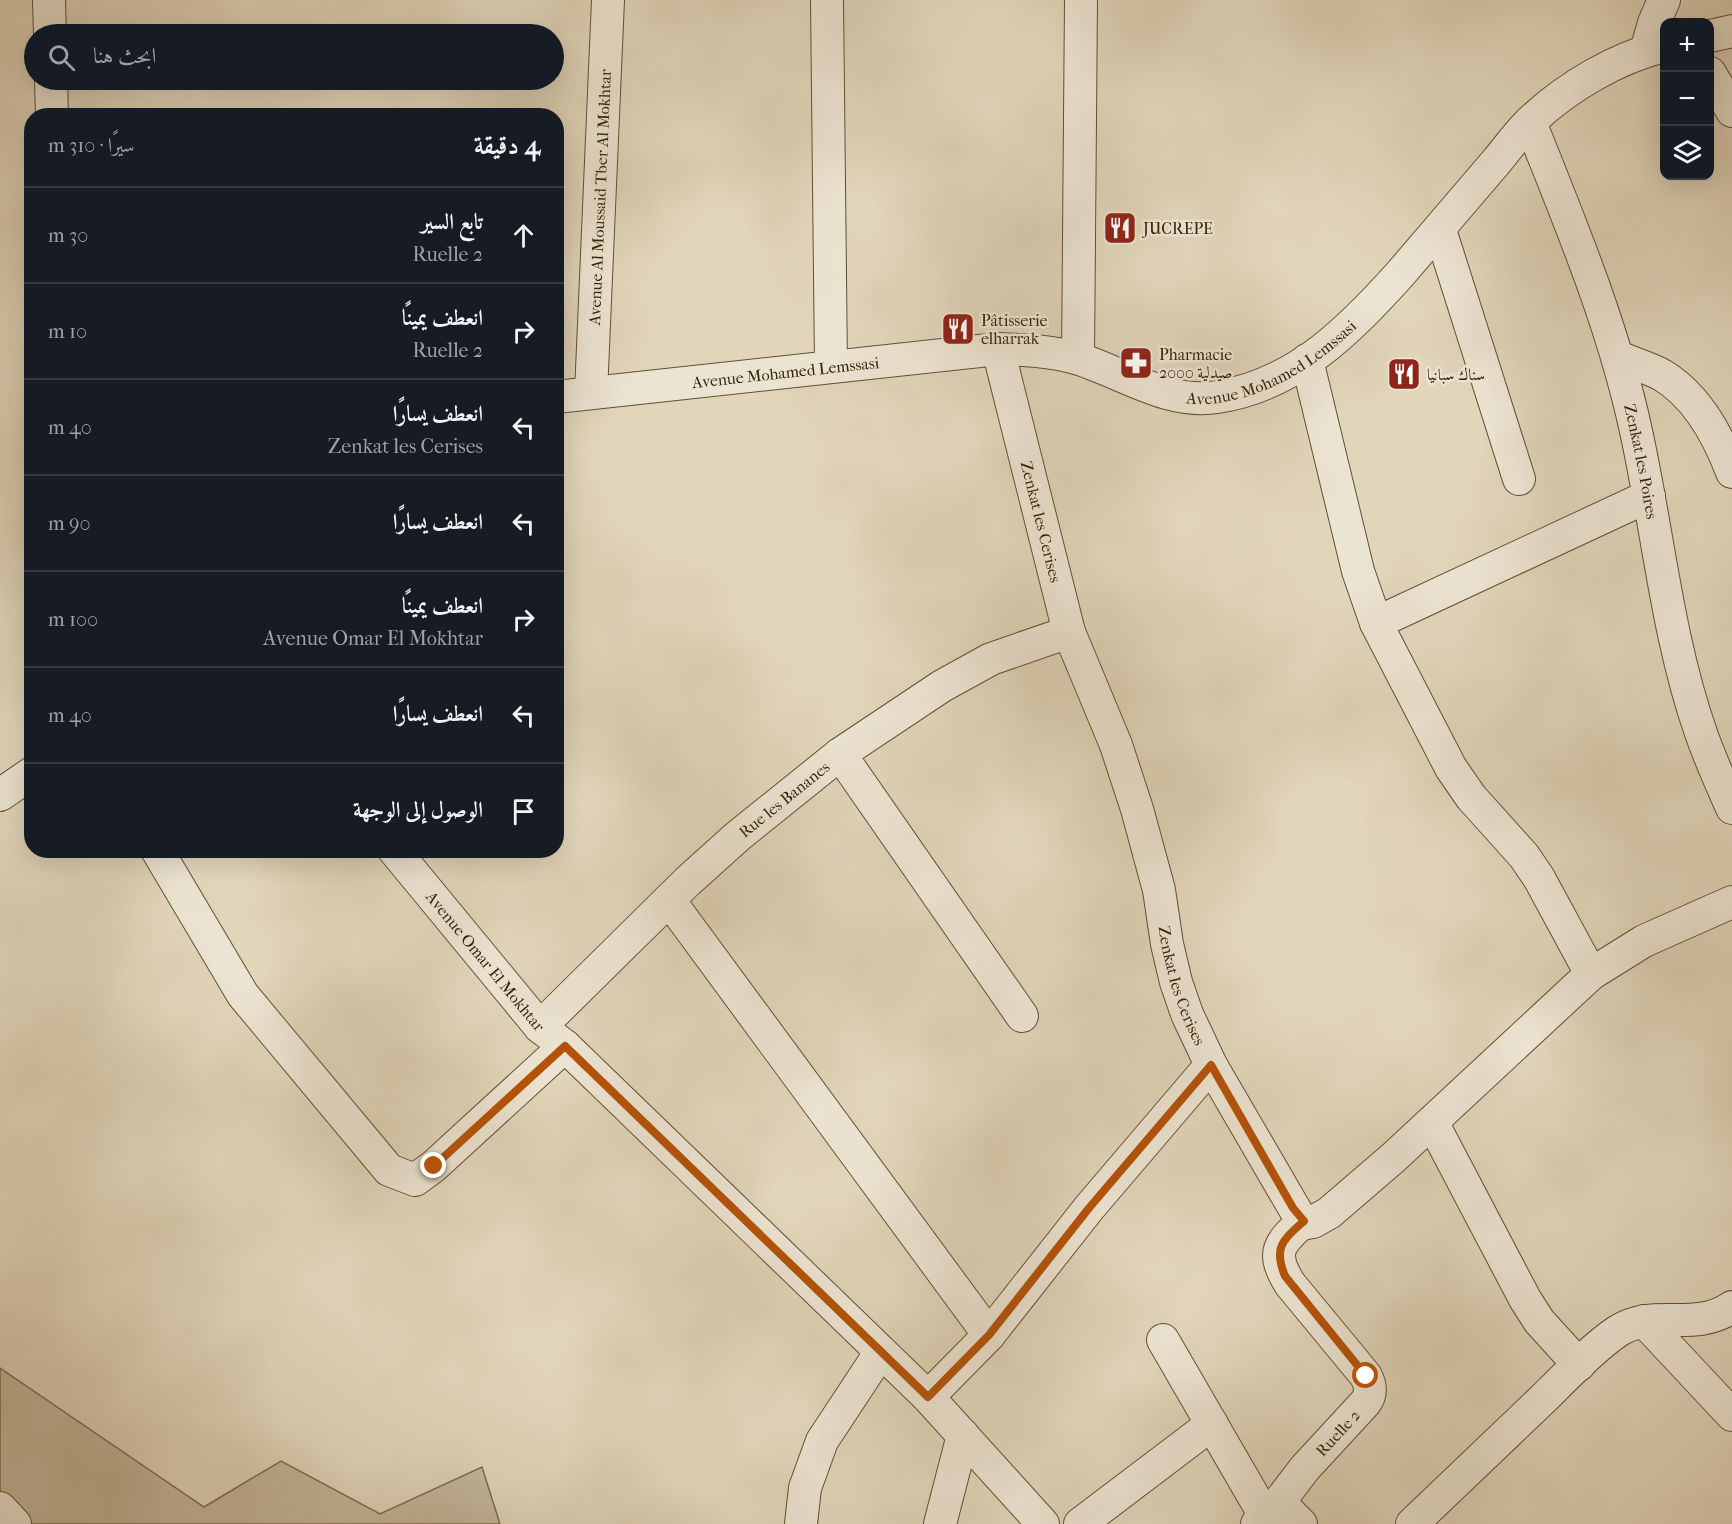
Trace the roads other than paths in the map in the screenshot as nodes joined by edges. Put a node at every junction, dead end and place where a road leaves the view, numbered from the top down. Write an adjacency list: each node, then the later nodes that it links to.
1 (49, 0): 6 (street)
2 (608, 0): 21 (street, Avenue Al Moussaid Tber Al Mokhtar)
3 (827, 0): 20 (street)
4 (1081, 0): 18 (street)
5 (1664, 0): 9 (street)
6 (50, 24)
7 (1732, 31): 8 (street)
8 (1714, 35)
9 (1655, 48): 14 (street, Avenue Mohamed Lemssasi)
10 (1714, 80): 13 (street)
11 (51, 90): 12 (street)
12 (52, 108)
13 (1732, 111)
14 (1530, 122): 15 (street, Avenue Mohamed Lemssasi); 17 (street, Zenkat les Poires)
15 (1440, 230): 19 (street, Avenue Mohamed Lemssasi); 24 (street)
16 (998, 349): 18 (street, Avenue Mohamed Lemssasi); 20 (street, Avenue Mohamed Lemssasi); 27 (street, Zenkat les Cerises)
17 (1618, 357): 23 (street); 25 (street, Zenkat les Poires)
18 (1078, 358): 19 (street, Avenue Mohamed Lemssasi)
19 (1307, 360): 26 (street)
20 (831, 367): 21 (street, Avenue Mohamed Lemssasi)
21 (591, 393): 22 (street, Avenue Mohamed Lemssasi)
22 (564, 396)
23 (1732, 472)
24 (1519, 479)
25 (1649, 496): 26 (street); 31 (street, Zenkat les Poires)
26 (1376, 623): 36 (street)
27 (1070, 632): 28 (street, Rue les Bananes); 40 (street, Zenkat les Cerises)
28 (840, 754): 34 (street, Rue les Bananes); 37 (street)
29 (24, 779): 30 (street)
30 (0, 795)
31 (1732, 808)
32 (162, 858): 39 (street)
33 (401, 858): 38 (street, Avenue Omar El Mokhtar)
34 (669, 900): 38 (street, Rue les Bananes); 45 (street)
35 (1729, 912): 36 (street)
36 (1591, 974): 41 (street)
37 (1022, 1016)
38 (540, 1027): 39 (street, Avenue Omar El Mokhtar)
39 (565, 1046): 47 (street, Avenue Omar El Mokhtar)
40 (1211, 1065): 42 (street, Zenkat les Cerises); 45 (street)
41 (1432, 1122): 42 (street); 48 (street)
42 (1304, 1221): 54 (street, Ruelle 2)
43 (1732, 1307): 44 (street)
44 (1644, 1320): 48 (street); 50 (street)
45 (989, 1335): 49 (street)
46 (1163, 1340): 51 (street)
47 (880, 1353): 49 (street, Avenue Omar El Mokhtar); 57 (street)
48 (1579, 1365): 61 (street)
49 (928, 1397): 52 (street, Avenue Omar El Mokhtar)
50 (1732, 1415)
51 (1212, 1424): 54 (street); 59 (street)
52 (963, 1435): 55 (street, Avenue Omar El Mokhtar); 58 (street)
53 (0, 1508): 56 (street)
54 (1267, 1514): 60 (street)
55 (1035, 1520)
56 (15, 1524)
57 (801, 1524)
58 (940, 1524)
59 (1080, 1524)
60 (1301, 1524)
61 (1412, 1524)

